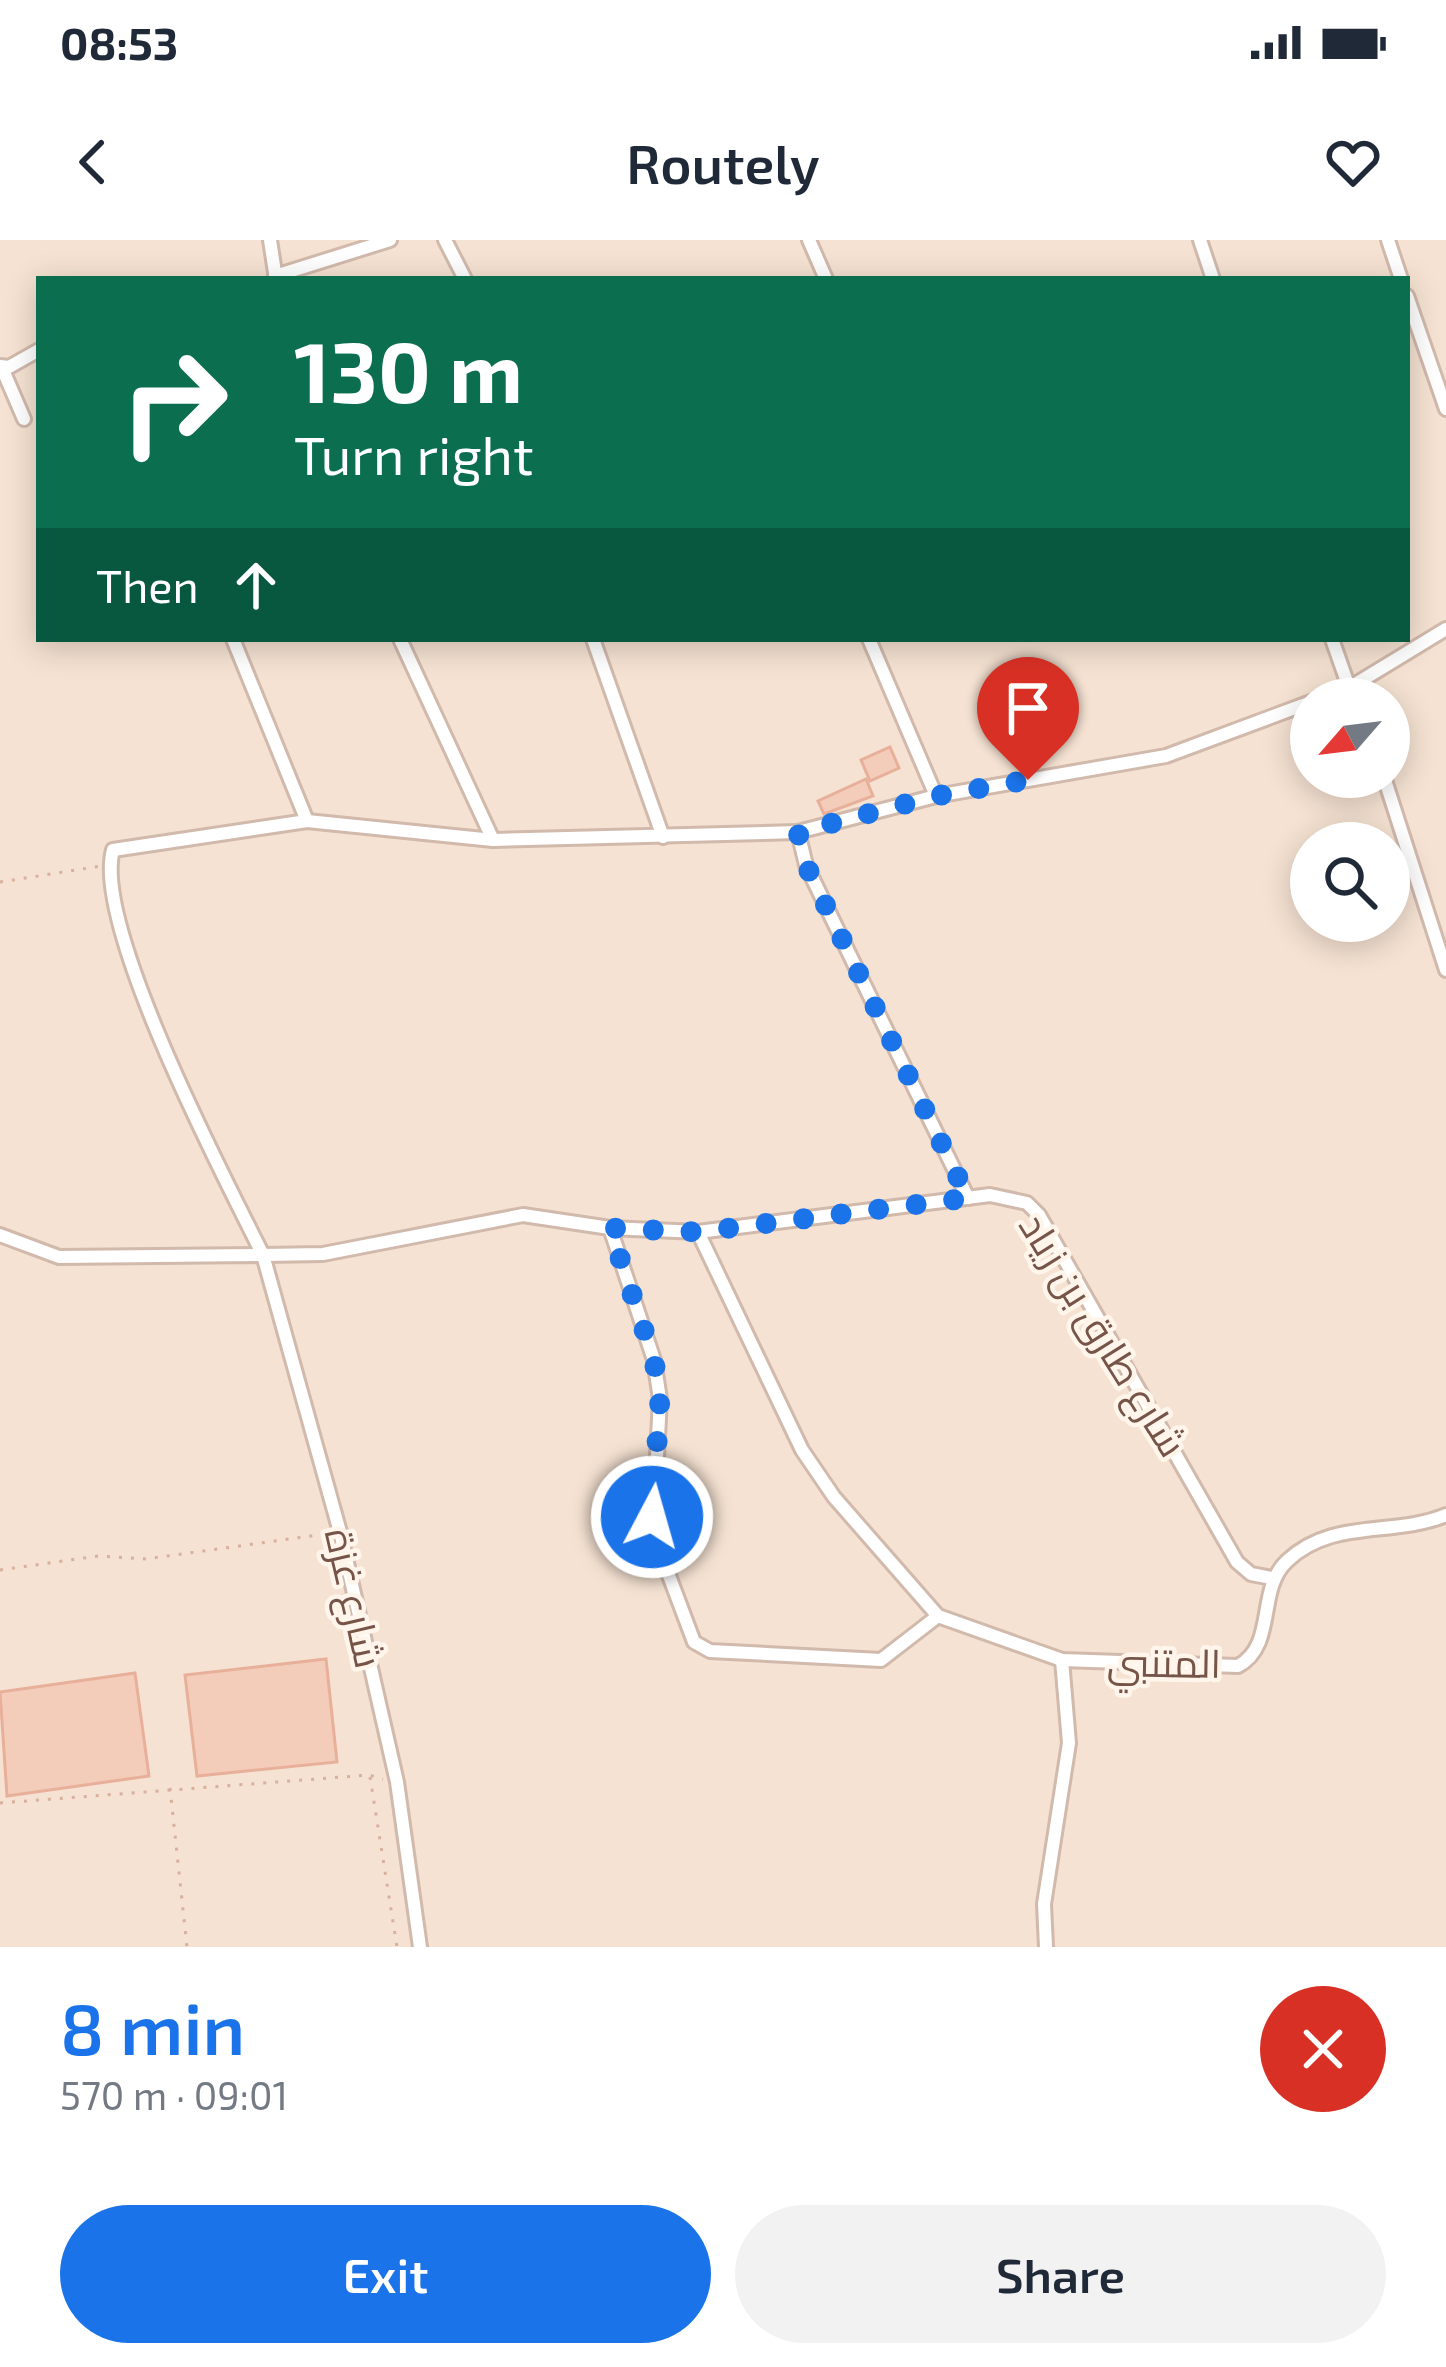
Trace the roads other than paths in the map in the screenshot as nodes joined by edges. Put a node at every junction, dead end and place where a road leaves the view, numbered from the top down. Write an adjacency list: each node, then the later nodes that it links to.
1 (270, 240): 7 (street)
2 (390, 240): 8 (street)
3 (445, 240): 9 (street)
4 (809, 240): 10 (street)
5 (1200, 240): 11 (street)
6 (1388, 240): 12 (street)
7 (276, 276)
8 (282, 276)
9 (463, 276)
10 (825, 276)
11 (1212, 276)
12 (1400, 276)
13 (1410, 305): 16 (street)
14 (36, 351): 15 (street)
15 (1, 367): 17 (street)
16 (1446, 409)
17 (24, 419)
18 (1446, 629): 25 (street)
19 (234, 642): 29 (street)
20 (401, 642): 32 (street)
21 (593, 642): 31 (street)
22 (869, 642): 27 (street)
23 (1333, 642): 24 (street)
24 (1345, 678)
25 (1374, 678)
26 (1290, 710): 27 (street)
27 (936, 796): 30 (street)
28 (1391, 798): 33 (street)
29 (307, 821): 32 (street); 38 (street, شارع غزة)
30 (798, 832): 31 (street); 34 (street)
31 (663, 837): 32 (street)
32 (493, 840)
33 (1446, 970)
34 (968, 1198): 36 (street, شارع طارق بن زياد); 40 (street, شارع طارق بن زياد)
35 (610, 1228): 36 (street, شارع طارق بن زياد); 38 (street, شارع طارق بن زياد); 41 (street)
36 (698, 1232): 41 (street)
37 (0, 1235): 38 (street, شارع طارق بن زياد)
38 (262, 1255): 43 (street, شارع غزة)
39 (1446, 1515): 40 (street)
40 (1272, 1578): 42 (street, المتنبي)
41 (938, 1616): 42 (street)
42 (1062, 1660): 44 (street)
43 (420, 1947)
44 (1046, 1947)

